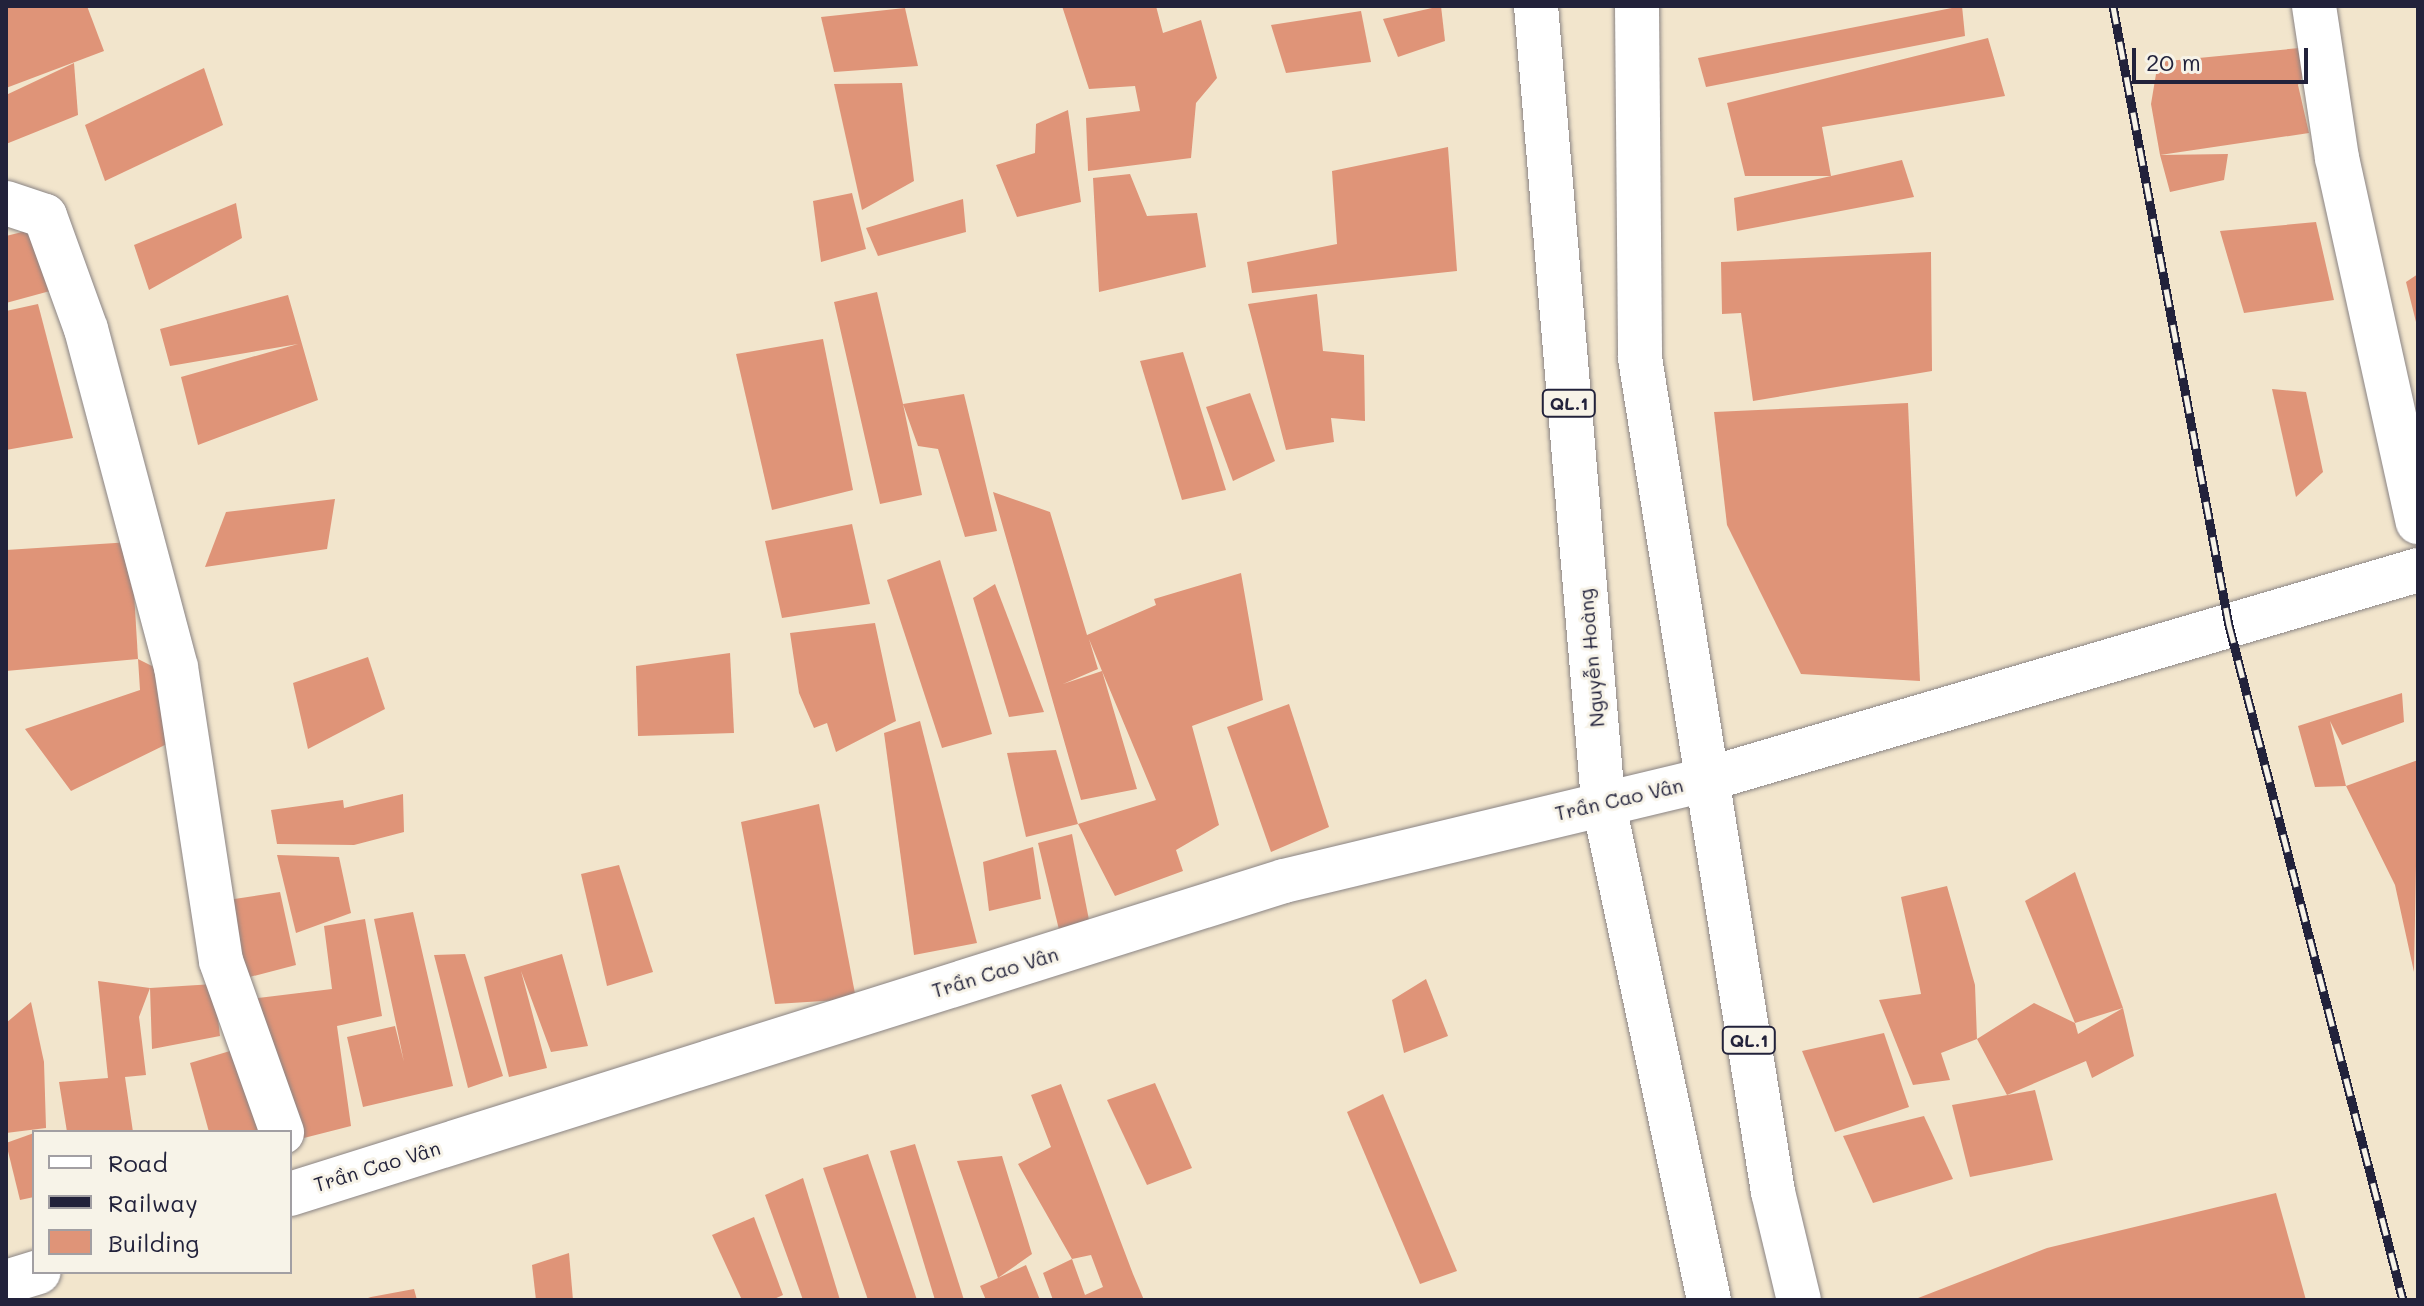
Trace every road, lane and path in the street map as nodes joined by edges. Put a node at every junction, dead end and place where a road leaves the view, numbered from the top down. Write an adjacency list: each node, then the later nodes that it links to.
1 (1536, 6): 8 (main road, Nguyễn Hoàng / QL.1)
2 (1637, 6): 7 (main road, QL.1)
3 (2314, 6): 5 (main road)
4 (6, 203): 9 (main road)
5 (2418, 522)
6 (2418, 570): 7 (main road, Trần Cao Vân)
7 (1708, 779): 8 (main road, Trần Cao Vân); 14 (main road, QL.1)
8 (1603, 801): 10 (main road, Trần Cao Vân); 13 (main road, Nguyễn Hoàng / QL.1)
9 (281, 1130)
10 (294, 1179)
11 (32, 1274): 12 (main road)
12 (6, 1282)
13 (1709, 1300)
14 (1799, 1300)

